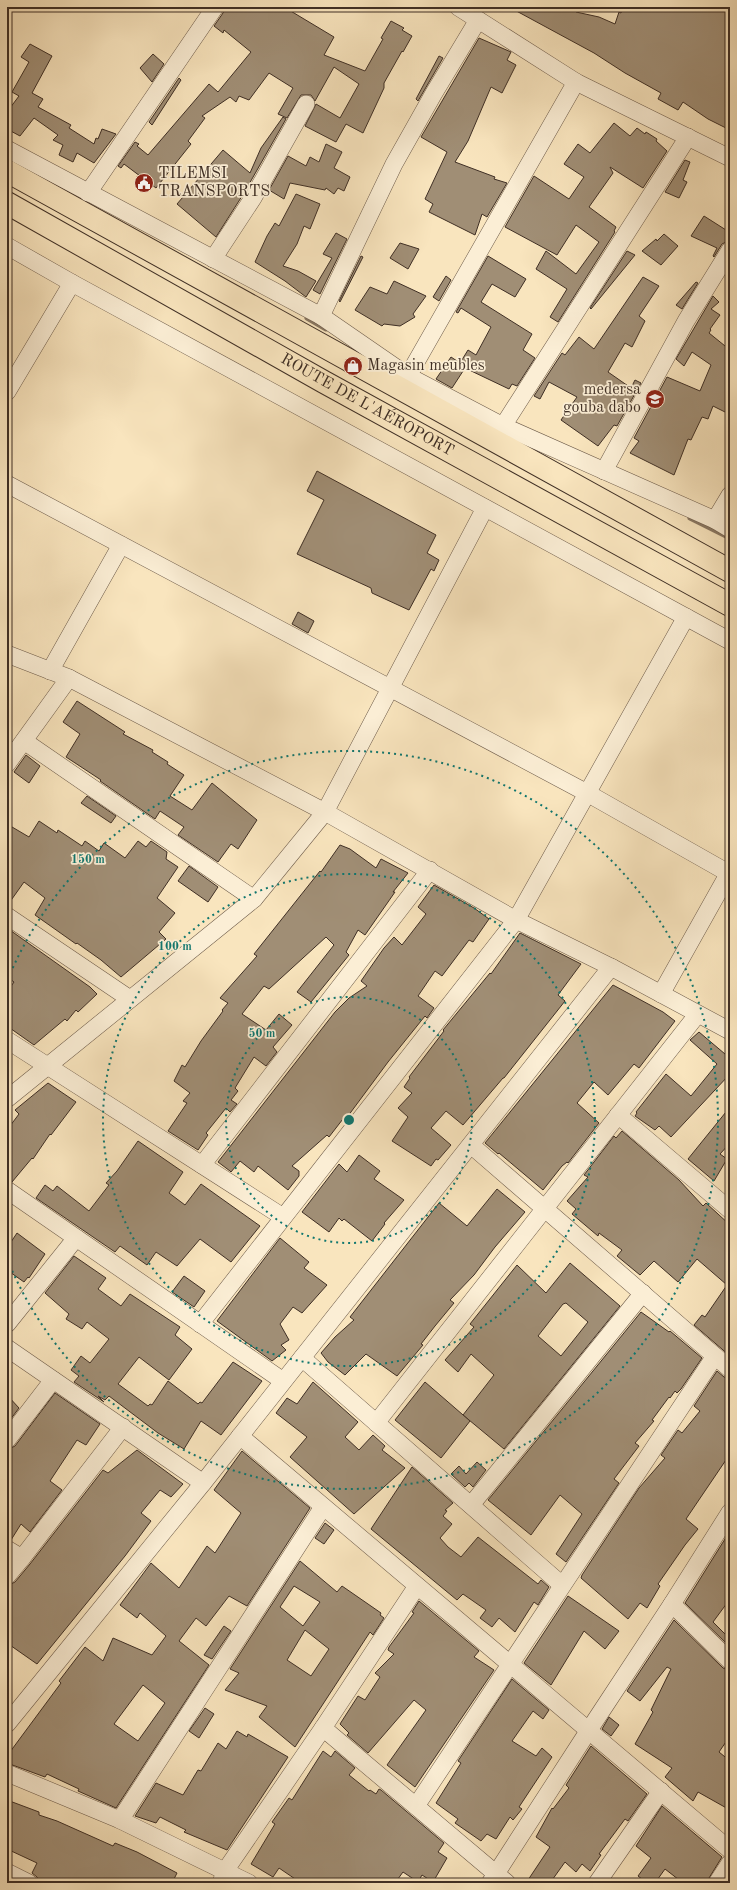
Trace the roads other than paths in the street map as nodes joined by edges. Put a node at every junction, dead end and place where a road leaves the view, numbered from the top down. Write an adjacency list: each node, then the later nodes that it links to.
1 (215, 7): 10 (street)
2 (458, 7): 3 (street)
3 (478, 20): 4 (street); 16 (street)
4 (576, 82): 6 (street); 17 (street)
5 (306, 104): 14 (street)
6 (688, 137): 8 (street); 19 (street)
7 (7, 149): 10 (street)
8 (730, 158)
9 (7, 171): 27 (highway, ROUTE DE L'AÉROPORT)
10 (88, 193): 14 (street)
11 (7, 203): 28 (highway, ROUTE DE L'AÉROPORT)
12 (7, 246): 15 (street)
13 (730, 250): 20 (street)
14 (213, 259): 16 (street)
15 (72, 283): 18 (street); 23 (street)
16 (321, 316): 17 (street)
17 (408, 376): 19 (street)
18 (7, 392)
19 (503, 426): 20 (street)
20 (604, 471): 24 (street)
21 (7, 484): 26 (street)
22 (730, 495): 24 (street)
23 (485, 508): 29 (street); 34 (street)
24 (715, 520): 25 (street)
25 (730, 529)
26 (121, 545): 32 (street); 34 (street)
27 (730, 571)
28 (730, 604)
29 (686, 617): 30 (street); 37 (street)
30 (730, 641)
31 (7, 654): 32 (street)
32 (50, 671): 33 (street)
33 (69, 678): 35 (street); 38 (street)
34 (389, 688): 37 (street); 38 (street)
35 (24, 741): 36 (street); 41 (street)
36 (7, 764)
37 (587, 793): 40 (street); 43 (street)
38 (325, 812): 39 (street); 41 (street)
39 (430, 870): 43 (street); 54 (street)
40 (730, 873): 45 (street)
41 (254, 899): 46 (street)
42 (7, 916): 46 (street)
43 (516, 920): 44 (street); 58 (street)
44 (611, 967): 45 (street); 53 (street)
45 (661, 994): 47 (street)
46 (130, 999): 50 (street)
47 (697, 1014): 48 (street); 52 (street)
48 (730, 1031)
49 (7, 1040): 50 (street)
50 (47, 1066): 51 (street); 54 (street)
51 (7, 1099)
52 (618, 1115): 56 (street); 57 (street)
53 (471, 1145): 56 (street); 65 (street)
54 (202, 1166): 58 (street)
55 (7, 1190): 59 (street)
56 (544, 1209): 60 (street); 69 (street)
57 (730, 1210)
58 (283, 1218): 62 (street)
59 (76, 1238): 61 (street); 62 (street)
60 (642, 1293): 64 (street); 74 (street)
61 (7, 1324)
62 (200, 1324): 68 (street)
63 (9, 1354): 67 (street)
64 (715, 1356): 66 (street); 80 (street)
65 (302, 1358): 68 (street); 69 (street)
66 (730, 1369)
67 (53, 1380): 70 (street); 72 (street)
68 (283, 1381): 71 (street)
69 (376, 1423): 74 (street)
70 (123, 1427): 73 (street); 78 (street)
71 (240, 1436): 73 (street); 75 (street)
72 (7, 1440)
73 (204, 1482): 85 (street)
74 (471, 1505): 80 (street)
75 (324, 1506): 81 (street); 91 (street)
76 (730, 1512): 82 (street)
77 (7, 1548): 78 (street)
78 (22, 1558): 79 (street)
79 (7, 1576)
80 (562, 1585): 84 (street)
81 (417, 1586): 84 (street); 86 (street)
82 (672, 1604): 83 (street); 87 (street)
83 (730, 1661)
84 (510, 1664): 87 (street); 90 (street)
85 (7, 1724)
86 (323, 1728): 90 (street); 95 (street)
87 (589, 1730): 89 (street); 96 (street)
88 (7, 1773): 91 (street)
89 (661, 1791): 92 (street); 99 (street)
90 (416, 1806): 96 (street)
91 (120, 1820): 95 (street)
92 (730, 1850)
93 (730, 1863): 100 (street)
94 (7, 1872): 97 (street)
95 (223, 1877): 98 (street)
96 (498, 1880)
97 (29, 1883)
98 (249, 1883)
99 (597, 1883)
100 (717, 1883)

